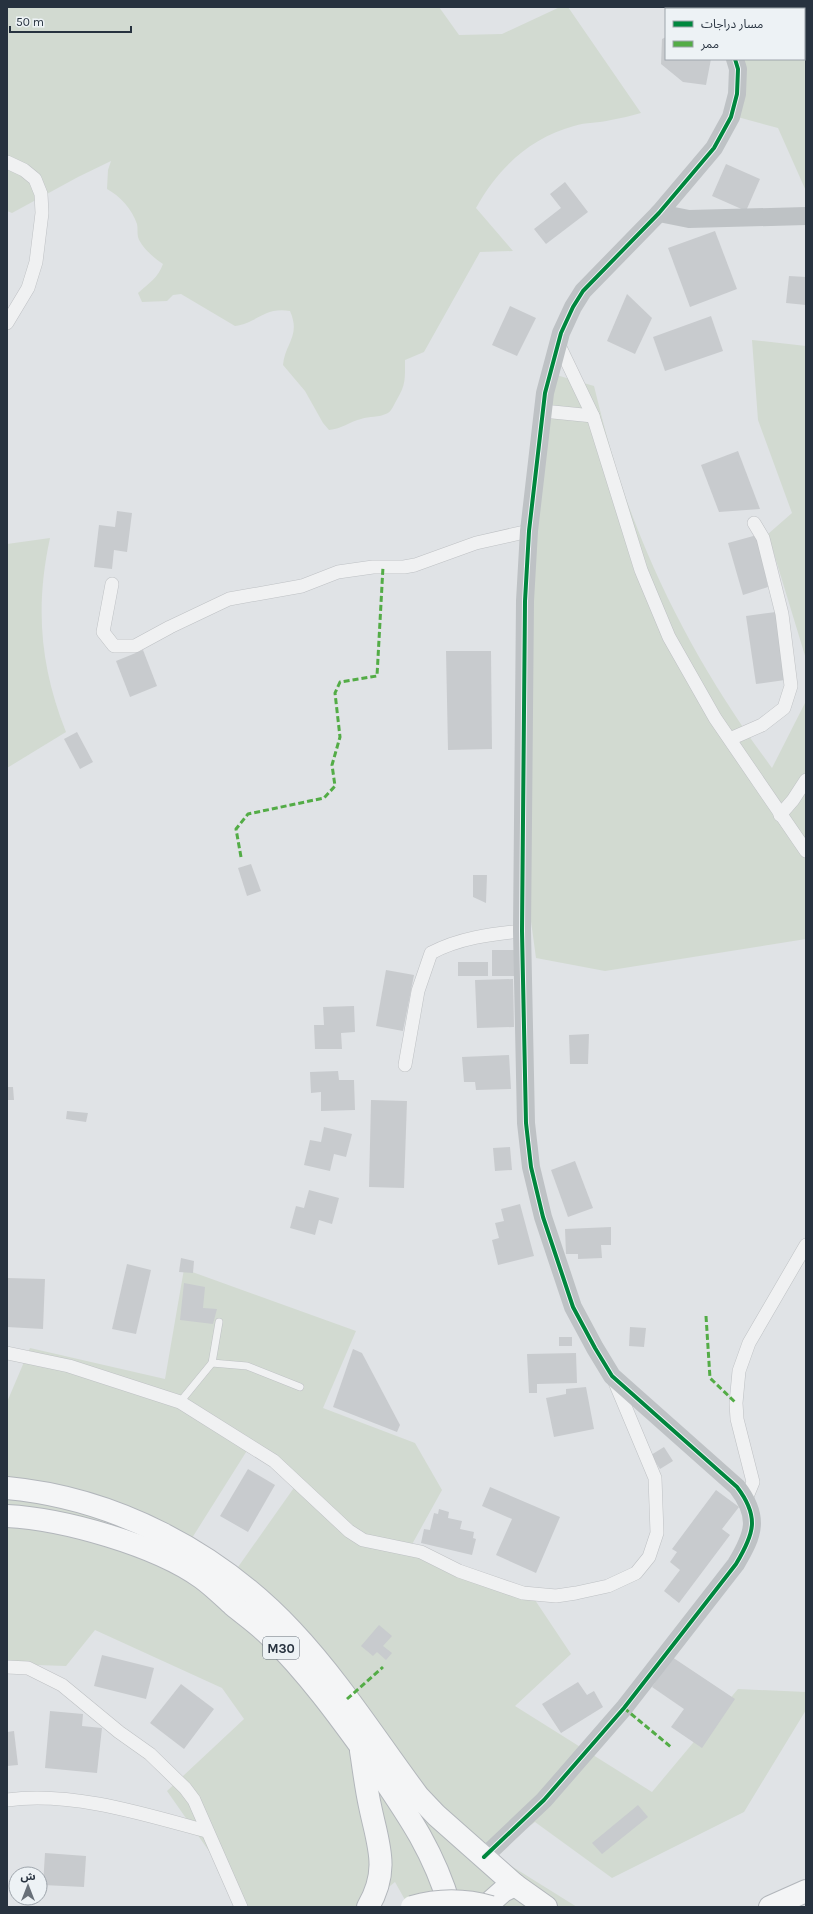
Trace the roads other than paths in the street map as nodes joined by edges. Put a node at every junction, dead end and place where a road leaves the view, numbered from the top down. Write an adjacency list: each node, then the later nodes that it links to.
1 (735, 60): 3 (street)
2 (7, 162): 5 (street)
3 (659, 213): 4 (street); 6 (street)
4 (806, 216)
5 (7, 323)
6 (558, 343): 7 (street); 8 (street)
7 (543, 411): 8 (street); 10 (street)
8 (593, 416): 12 (street)
9 (754, 523): 12 (street)
10 (529, 531): 11 (street); 16 (street)
11 (112, 584)
12 (730, 739): 14 (street)
13 (806, 780): 14 (street)
14 (780, 815): 15 (street)
15 (806, 851)
16 (522, 931): 17 (street); 22 (street)
17 (405, 1065)
18 (806, 1245): 26 (street)
19 (219, 1322): 21 (lane)
20 (7, 1353): 24 (street)
21 (212, 1363): 23 (lane); 24 (lane)
22 (612, 1376): 24 (street); 26 (street)
23 (300, 1387)
24 (180, 1402)
25 (7, 1488): 31 (highway, M30)
26 (746, 1499): 34 (street)
27 (7, 1516): 29 (highway, M30)
28 (7, 1667): 33 (street)
29 (360, 1746): 32 (highway, M30); 38 (highway)
30 (7, 1800): 33 (street)
31 (436, 1815): 32 (highway); 34 (highway, M30)
32 (417, 1829): 40 (highway, M30)
33 (206, 1831): 37 (street)
34 (484, 1857): 35 (highway, M30)
35 (515, 1885): 41 (highway); 43 (highway, M30)
36 (806, 1891): 44 (highway)
37 (241, 1907)
38 (368, 1907)
39 (412, 1907): 42 (highway, bridge)
40 (450, 1907)
41 (485, 1907)
42 (491, 1907)
43 (546, 1907)
44 (770, 1907)

